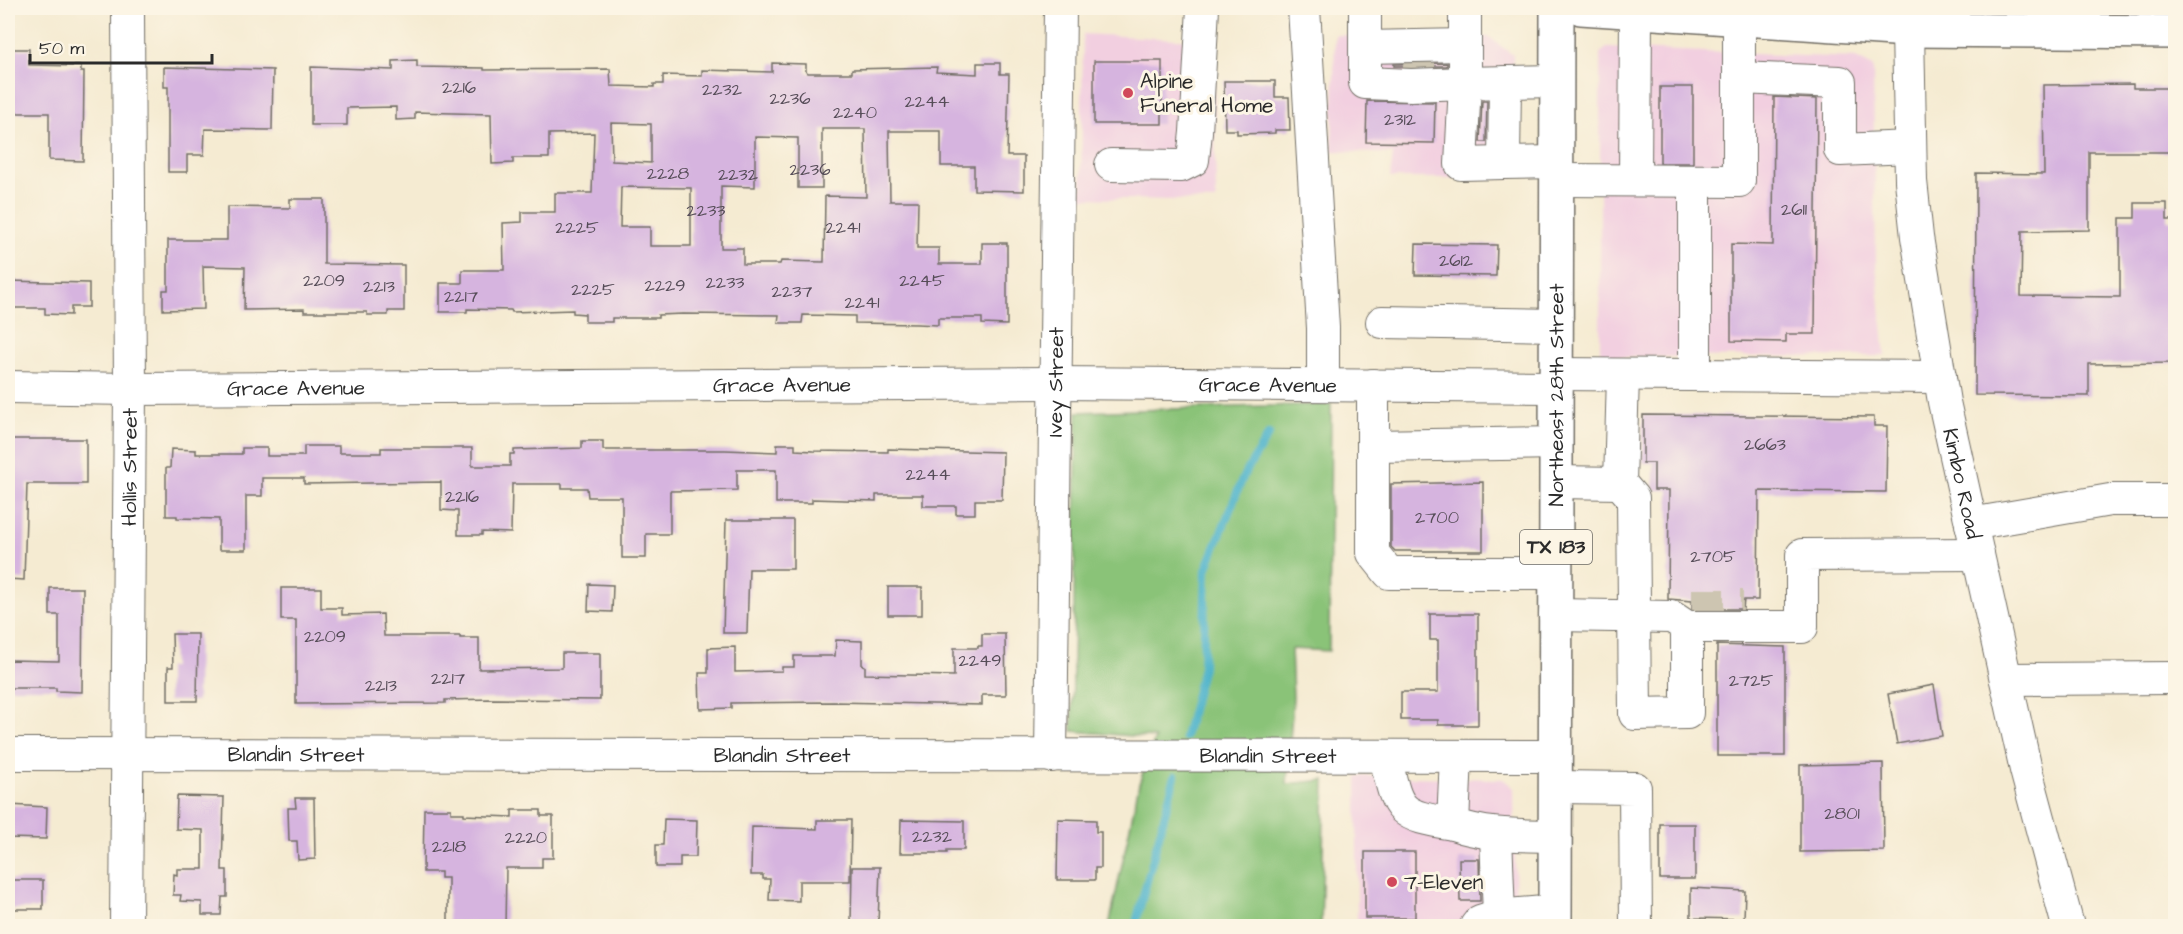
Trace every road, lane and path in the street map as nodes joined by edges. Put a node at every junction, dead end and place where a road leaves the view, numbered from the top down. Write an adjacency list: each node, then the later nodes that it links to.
1 (128, 8): 35 (street, Hollis Street)
2 (1060, 8): 31 (street, Ivey Street)
3 (1203, 8): 21 (street)
4 (1304, 8): 32 (street)
5 (1365, 8): 14 (street)
6 (1465, 8): 13 (street)
7 (1557, 8): 16 (main road, Northeast 28th Street / TX 183)
8 (1581, 8): 9 (main road)
9 (1636, 12): 10 (main road); 23 (street)
10 (1718, 15): 11 (main road); 15 (street)
11 (1908, 30): 12 (main road); 19 (street, Kimbo Road)
12 (2175, 32)
13 (1465, 45): 14 (street); 18 (street)
14 (1418, 64): 18 (street)
15 (1739, 78): 19 (street); 24 (street)
16 (1557, 81): 17 (street); 22 (main road, Northeast 28th Street / TX 183)
17 (1505, 82): 18 (street); 20 (street)
18 (1465, 84): 20 (street)
19 (1910, 147): 29 (street, Kimbo Road)
20 (1504, 163): 22 (street)
21 (1111, 165)
22 (1557, 171): 23 (street); 26 (main road, Northeast 28th Street / TX 183)
23 (1635, 180): 24 (street)
24 (1695, 181): 28 (street)
25 (1382, 322): 26 (street)
26 (1556, 325): 30 (main road, Northeast 28th Street / TX 183)
27 (1623, 375): 28 (street, Grace Avenue); 30 (street, Grace Avenue); 39 (street)
28 (1695, 375): 29 (street, Grace Avenue)
29 (1940, 377): 41 (street, Kimbo Road)
30 (1556, 381): 33 (street, Grace Avenue); 36 (main road, Northeast 28th Street / TX 183)
31 (1054, 383): 32 (street, Grace Avenue); 35 (street, Grace Avenue); 53 (street, Ivey Street)
32 (1323, 385): 33 (street, Grace Avenue)
33 (1373, 386): 37 (street)
34 (8, 387): 35 (street, Grace Avenue)
35 (130, 389): 52 (street, Hollis Street)
36 (1556, 443): 37 (street); 38 (main road, Northeast 28th Street / TX 183)
37 (1373, 446): 43 (street)
38 (1556, 482): 39 (street); 43 (main road, Northeast 28th Street / TX 183)
39 (1620, 483): 47 (street)
40 (2175, 500): 41 (street)
41 (1971, 524): 42 (street, Kimbo Road)
42 (1978, 554): 45 (street); 50 (street, Kimbo Road)
43 (1556, 573): 46 (main road, Northeast 28th Street / TX 183)
44 (1743, 605): 45 (street)
45 (1802, 605): 48 (street)
46 (1556, 615): 47 (street); 56 (main road, Northeast 28th Street / TX 183)
47 (1633, 616): 48 (street); 48 (street)
48 (1684, 617)
49 (2175, 678): 50 (street)
50 (2006, 679): 64 (street, Kimbo Road)
51 (8, 754): 52 (street, Blandin Street)
52 (128, 754): 53 (street, Blandin Street); 62 (street, Hollis Street)
53 (1051, 756): 54 (street, Blandin Street)
54 (1385, 756): 55 (street, Blandin Street); 57 (street)
55 (1456, 756): 56 (street, Blandin Street); 57 (street)
56 (1555, 771): 59 (main road, Northeast 28th Street / TX 183); 63 (street, Blandin Street)
57 (1453, 824): 58 (street)
58 (1496, 835): 59 (street); 61 (street)
59 (1555, 836): 60 (main road, Northeast 28th Street / TX 183)
60 (1555, 919): 61 (street)
61 (1487, 921)
62 (126, 927)
63 (1636, 927)
64 (2068, 927)

